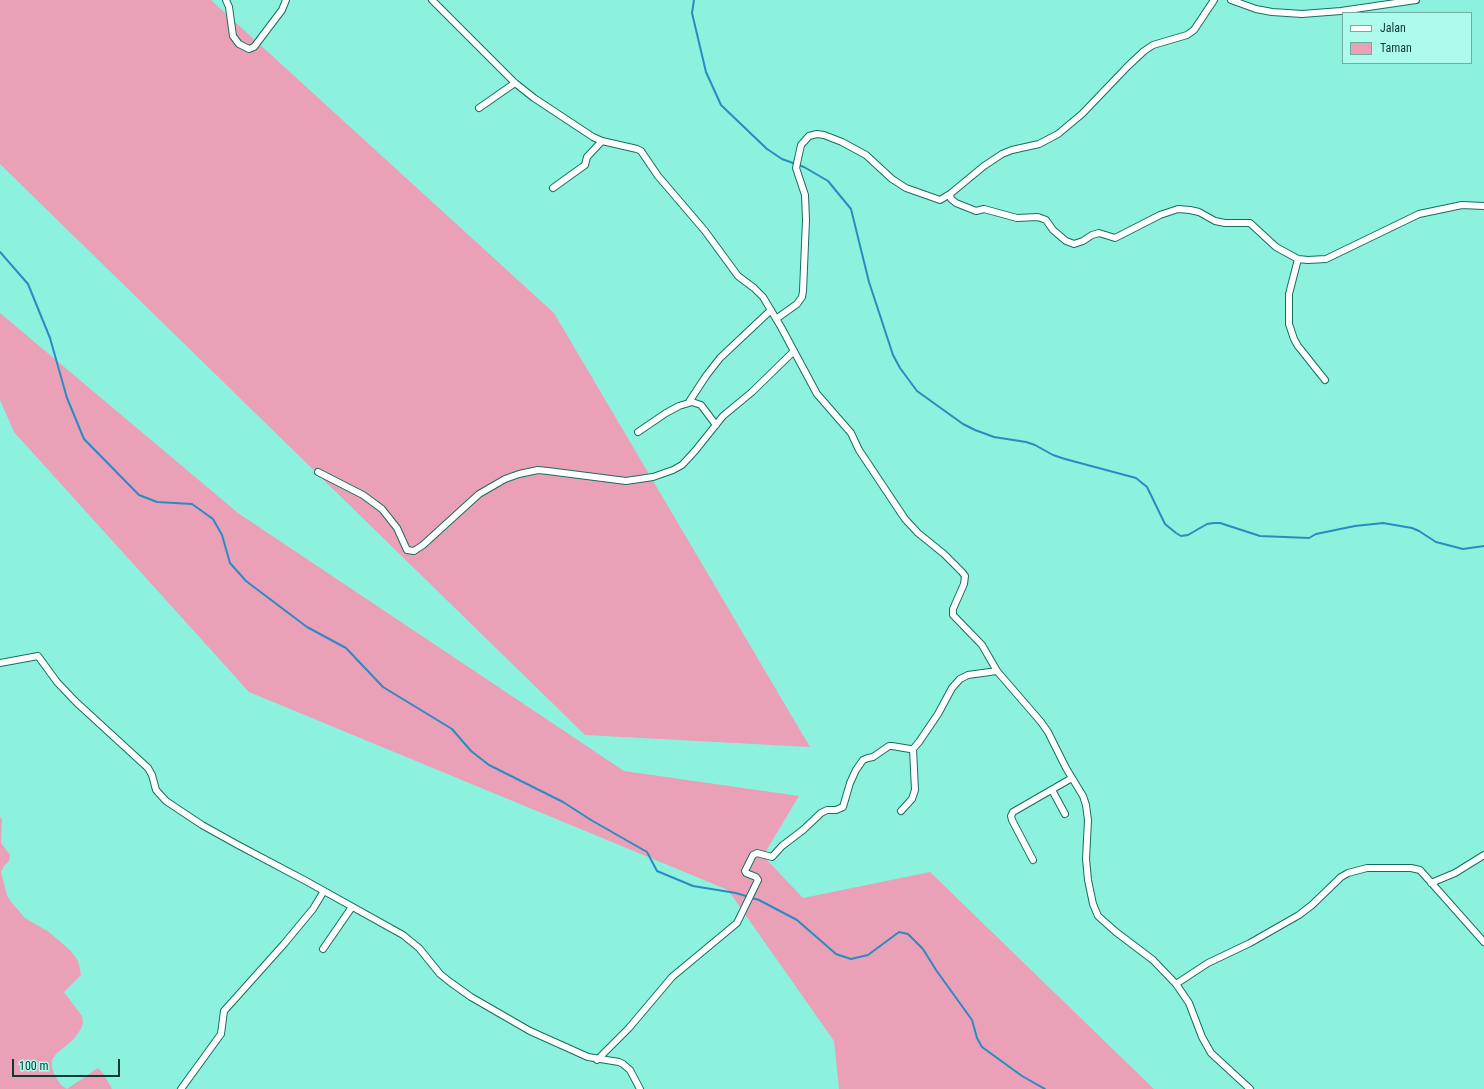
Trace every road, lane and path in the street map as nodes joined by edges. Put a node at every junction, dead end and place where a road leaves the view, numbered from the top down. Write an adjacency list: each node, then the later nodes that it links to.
1 (226, 0): 2 (street)
2 (286, 0)
3 (432, 0): 7 (street)
4 (1214, 0): 11 (street)
5 (1231, 0): 6 (street)
6 (1416, 0)
7 (515, 83): 8 (street); 9 (street)
8 (480, 108)
9 (602, 141): 10 (street); 14 (street)
10 (553, 188)
11 (950, 194): 13 (street); 15 (street)
12 (1484, 206): 13 (street)
13 (1298, 259): 17 (street)
14 (771, 310): 15 (street); 18 (street)
15 (776, 319): 16 (street)
16 (793, 352): 19 (street); 23 (street)
17 (1325, 380)
18 (689, 402): 19 (street); 20 (street)
19 (716, 424): 21 (street)
20 (638, 432)
21 (318, 472)
22 (0, 663): 32 (street)
23 (997, 671): 24 (street); 25 (street)
24 (913, 749): 27 (street); 37 (street)
25 (1072, 778): 26 (street); 36 (street)
26 (1052, 790): 28 (street); 30 (street)
27 (901, 811)
28 (1065, 814)
29 (1484, 855): 31 (street)
30 (1033, 860)
31 (1431, 883): 34 (street); 36 (street)
32 (324, 891): 33 (street); 38 (street)
33 (352, 907): 35 (street); 37 (street)
34 (1484, 942)
35 (322, 949)
36 (1176, 984): 40 (street)
37 (597, 1060): 39 (street)
38 (181, 1089)
39 (640, 1089)
40 (1250, 1089)

